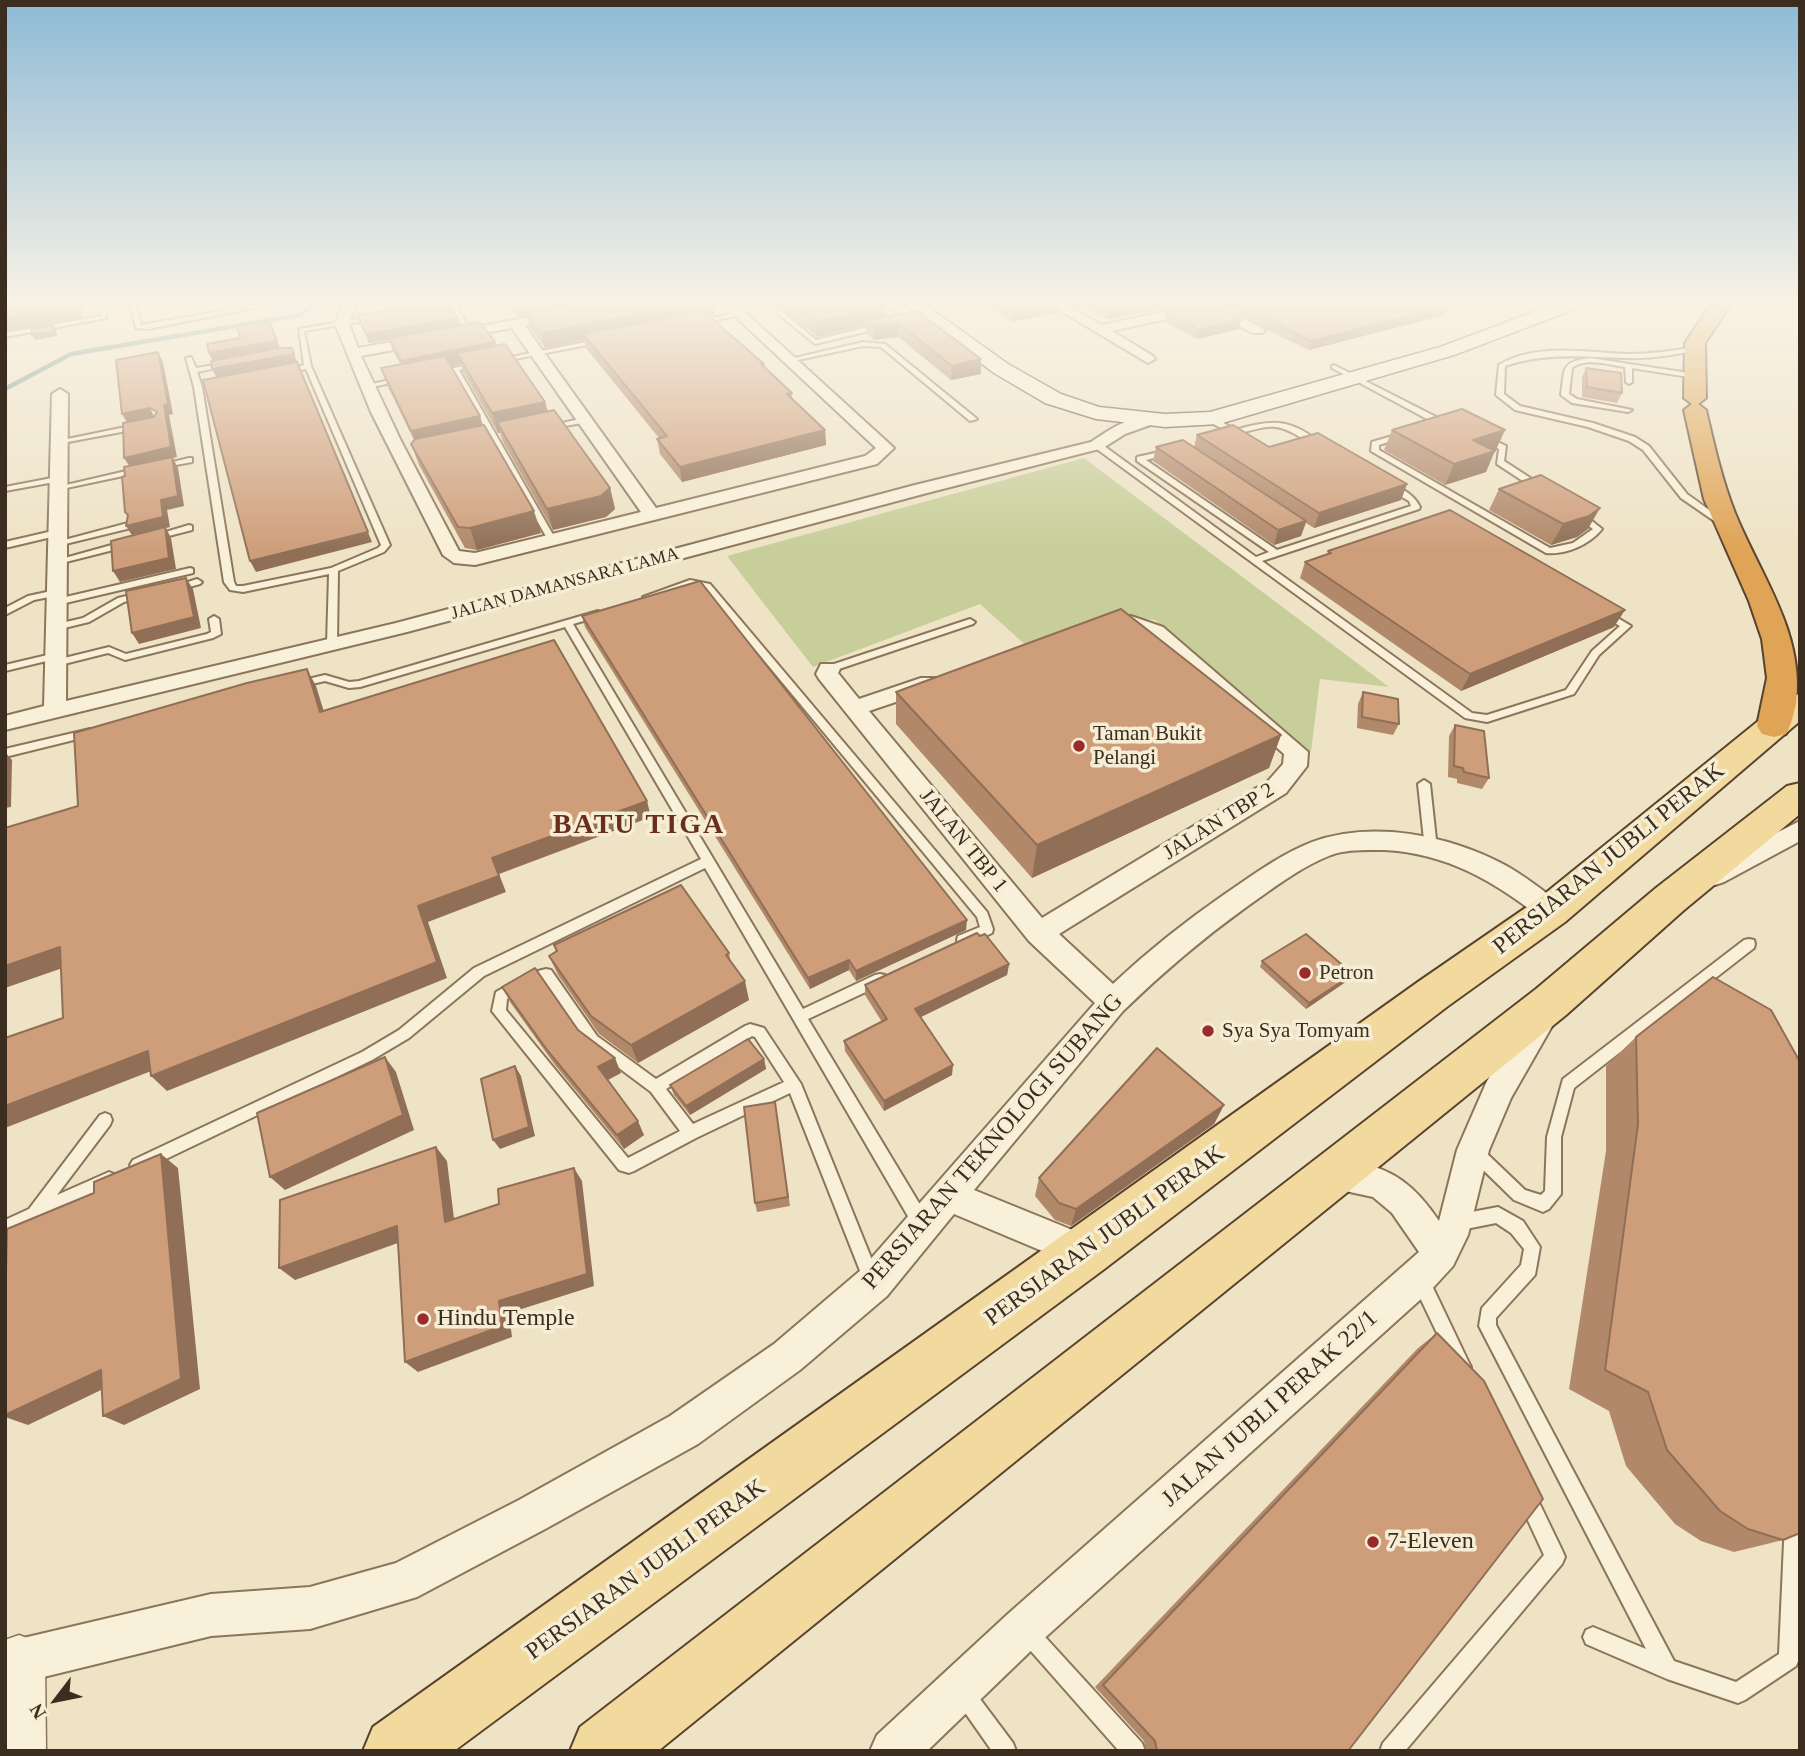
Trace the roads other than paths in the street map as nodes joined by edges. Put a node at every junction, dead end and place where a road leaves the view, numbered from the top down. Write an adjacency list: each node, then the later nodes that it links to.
1 (205, 386): 16 (lane)
2 (317, 386): 60 (lane)
3 (368, 386): 54 (street)
4 (465, 386): 32 (lane)
5 (560, 386): 20 (street)
6 (818, 386): 37 (street)
7 (933, 386): 19 (lane)
8 (1029, 386): 21 (main road)
9 (1069, 386): 10 (main road)
10 (1262, 386)
11 (1334, 386): 25 (main road)
12 (1371, 386): 22 (lane)
13 (1501, 386): 51 (lane)
14 (1566, 386): 18 (lane)
15 (1695, 386): 51 (highway)
16 (198, 387): 60 (lane)
17 (60, 394): 34 (street)
18 (1628, 410)
19 (973, 419)
20 (584, 420): 27 (lane); 48 (street)
21 (1116, 424): 25 (main road); 36 (street, JALAN DAMANSARA LAMA)
22 (1439, 424): 23 (lane); 26 (lane)
23 (1455, 424)
24 (144, 425): 34 (lane)
25 (1215, 428): 29 (lane); 29 (lane)
26 (1426, 428)
27 (533, 431)
28 (1413, 432): 47 (lane)
29 (1234, 433): 33 (lane); 39 (lane)
30 (507, 436): 32 (lane)
31 (1479, 436): 46 (lane)
32 (495, 439): 35 (lane); 54 (lane)
33 (1245, 440)
34 (58, 442): 44 (street)
35 (481, 442)
36 (1097, 445): 42 (lane); 72 (street, JALAN DAMANSARA LAMA)
37 (886, 448): 48 (street)
38 (1181, 448): 40 (lane)
39 (1330, 451)
40 (1140, 459): 42 (lane); 57 (lane)
41 (189, 460): 44 (lane)
42 (1123, 464): 58 (lane)
43 (1377, 479): 53 (lane)
44 (57, 483): 45 (lane); 56 (street)
45 (6, 489)
46 (1544, 491)
47 (1566, 506)
48 (652, 515): 54 (street)
49 (128, 526): 56 (lane)
50 (189, 528): 56 (lane)
51 (1729, 529): 80 (highway)
52 (1309, 531): 53 (lane)
53 (1320, 539): 57 (lane)
54 (552, 540)
55 (5, 545): 56 (lane)
56 (57, 546): 62 (street)
57 (1276, 553): 58 (lane)
58 (1255, 560): 64 (lane)
59 (190, 570): 62 (lane)
60 (334, 570): 72 (lane)
61 (197, 582): 70 (lane)
62 (57, 597): 65 (lane); 70 (street)
63 (641, 599): 93 (lane)
64 (1591, 606)
65 (5, 612)
66 (605, 612): 69 (lane)
67 (214, 619): 73 (lane)
68 (970, 622): 75 (lane)
69 (568, 624): 77 (lane); 88 (lane)
70 (56, 627): 73 (street)
71 (1089, 629): 91 (street, JALAN TBP 2)
72 (332, 644): 79 (street, JALAN DAMANSARA LAMA)
73 (56, 659): 74 (lane); 79 (street)
74 (5, 668)
75 (829, 670): 78 (street, JALAN TBP 1)
76 (955, 674): 78 (street)
77 (286, 687)
78 (854, 708): 91 (street, JALAN TBP 1)
79 (55, 711): 81 (street, JALAN DAMANSARA LAMA)
80 (1787, 715): 90 (main road, PERSIARAN JUBLI PERAK)
81 (5, 723)
82 (103, 730): 83 (lane)
83 (5, 753)
84 (1424, 784): 87 (lane)
85 (1800, 795): 89 (main road)
86 (1800, 830): 89 (street)
87 (1431, 849): 90 (street, PERSIARAN TEKNOLOGI SUBANG); 95 (street, PERSIARAN TEKNOLOGI SUBANG)
88 (708, 861): 97 (lane); 105 (lane)
89 (1670, 899): 96 (main road)
90 (1551, 911): 109 (main road, PERSIARAN JUBLI PERAK)
91 (1039, 933): 95 (street, JALAN TBP 1)
92 (1749, 943): 102 (lane)
93 (949, 947)
94 (899, 970): 97 (lane)
95 (1113, 1002): 104 (street, PERSIARAN TEKNOLOGI SUBANG)
96 (1551, 1002): 102 (street, JALAN JUBLI PERAK 22/1); 103 (main road)
97 (799, 1017): 107 (lane)
98 (794, 1084): 99 (lane); 101 (lane); 111 (lane)
99 (656, 1087): 101 (lane); 101 (lane)
100 (105, 1120): 105 (lane)
101 (691, 1133)
102 (1473, 1150): 106 (street, JALAN JUBLI PERAK 22/1)
103 (1330, 1174): 110 (street); 122 (main road)
104 (947, 1195): 107 (street, PERSIARAN TEKNOLOGI SUBANG); 109 (street)
105 (34, 1214): 108 (lane)
106 (1455, 1223): 110 (street, JALAN JUBLI PERAK 22/1); 118 (lane)
107 (924, 1227): 111 (street, PERSIARAN TEKNOLOGI SUBANG)
108 (5, 1228)
109 (1085, 1252): 121 (main road, PERSIARAN JUBLI PERAK)
110 (1430, 1266): 112 (lane); 115 (street, JALAN JUBLI PERAK 22/1)
111 (874, 1283): 117 (street, PERSIARAN TEKNOLOGI SUBANG)
112 (1472, 1387)
113 (1519, 1484): 126 (lane)
114 (1795, 1505): 118 (lane)
115 (1024, 1628): 119 (street, JALAN JUBLI PERAK 22/1); 125 (lane)
116 (1593, 1637): 118 (lane)
117 (12, 1664): 120 (street)
118 (1667, 1669)
119 (960, 1688): 123 (street, JALAN JUBLI PERAK 22/1); 124 (lane)
120 (18, 1751)
121 (397, 1751)
122 (604, 1751)
123 (893, 1751)
124 (1005, 1751)
125 (1134, 1751)
126 (1391, 1751)

